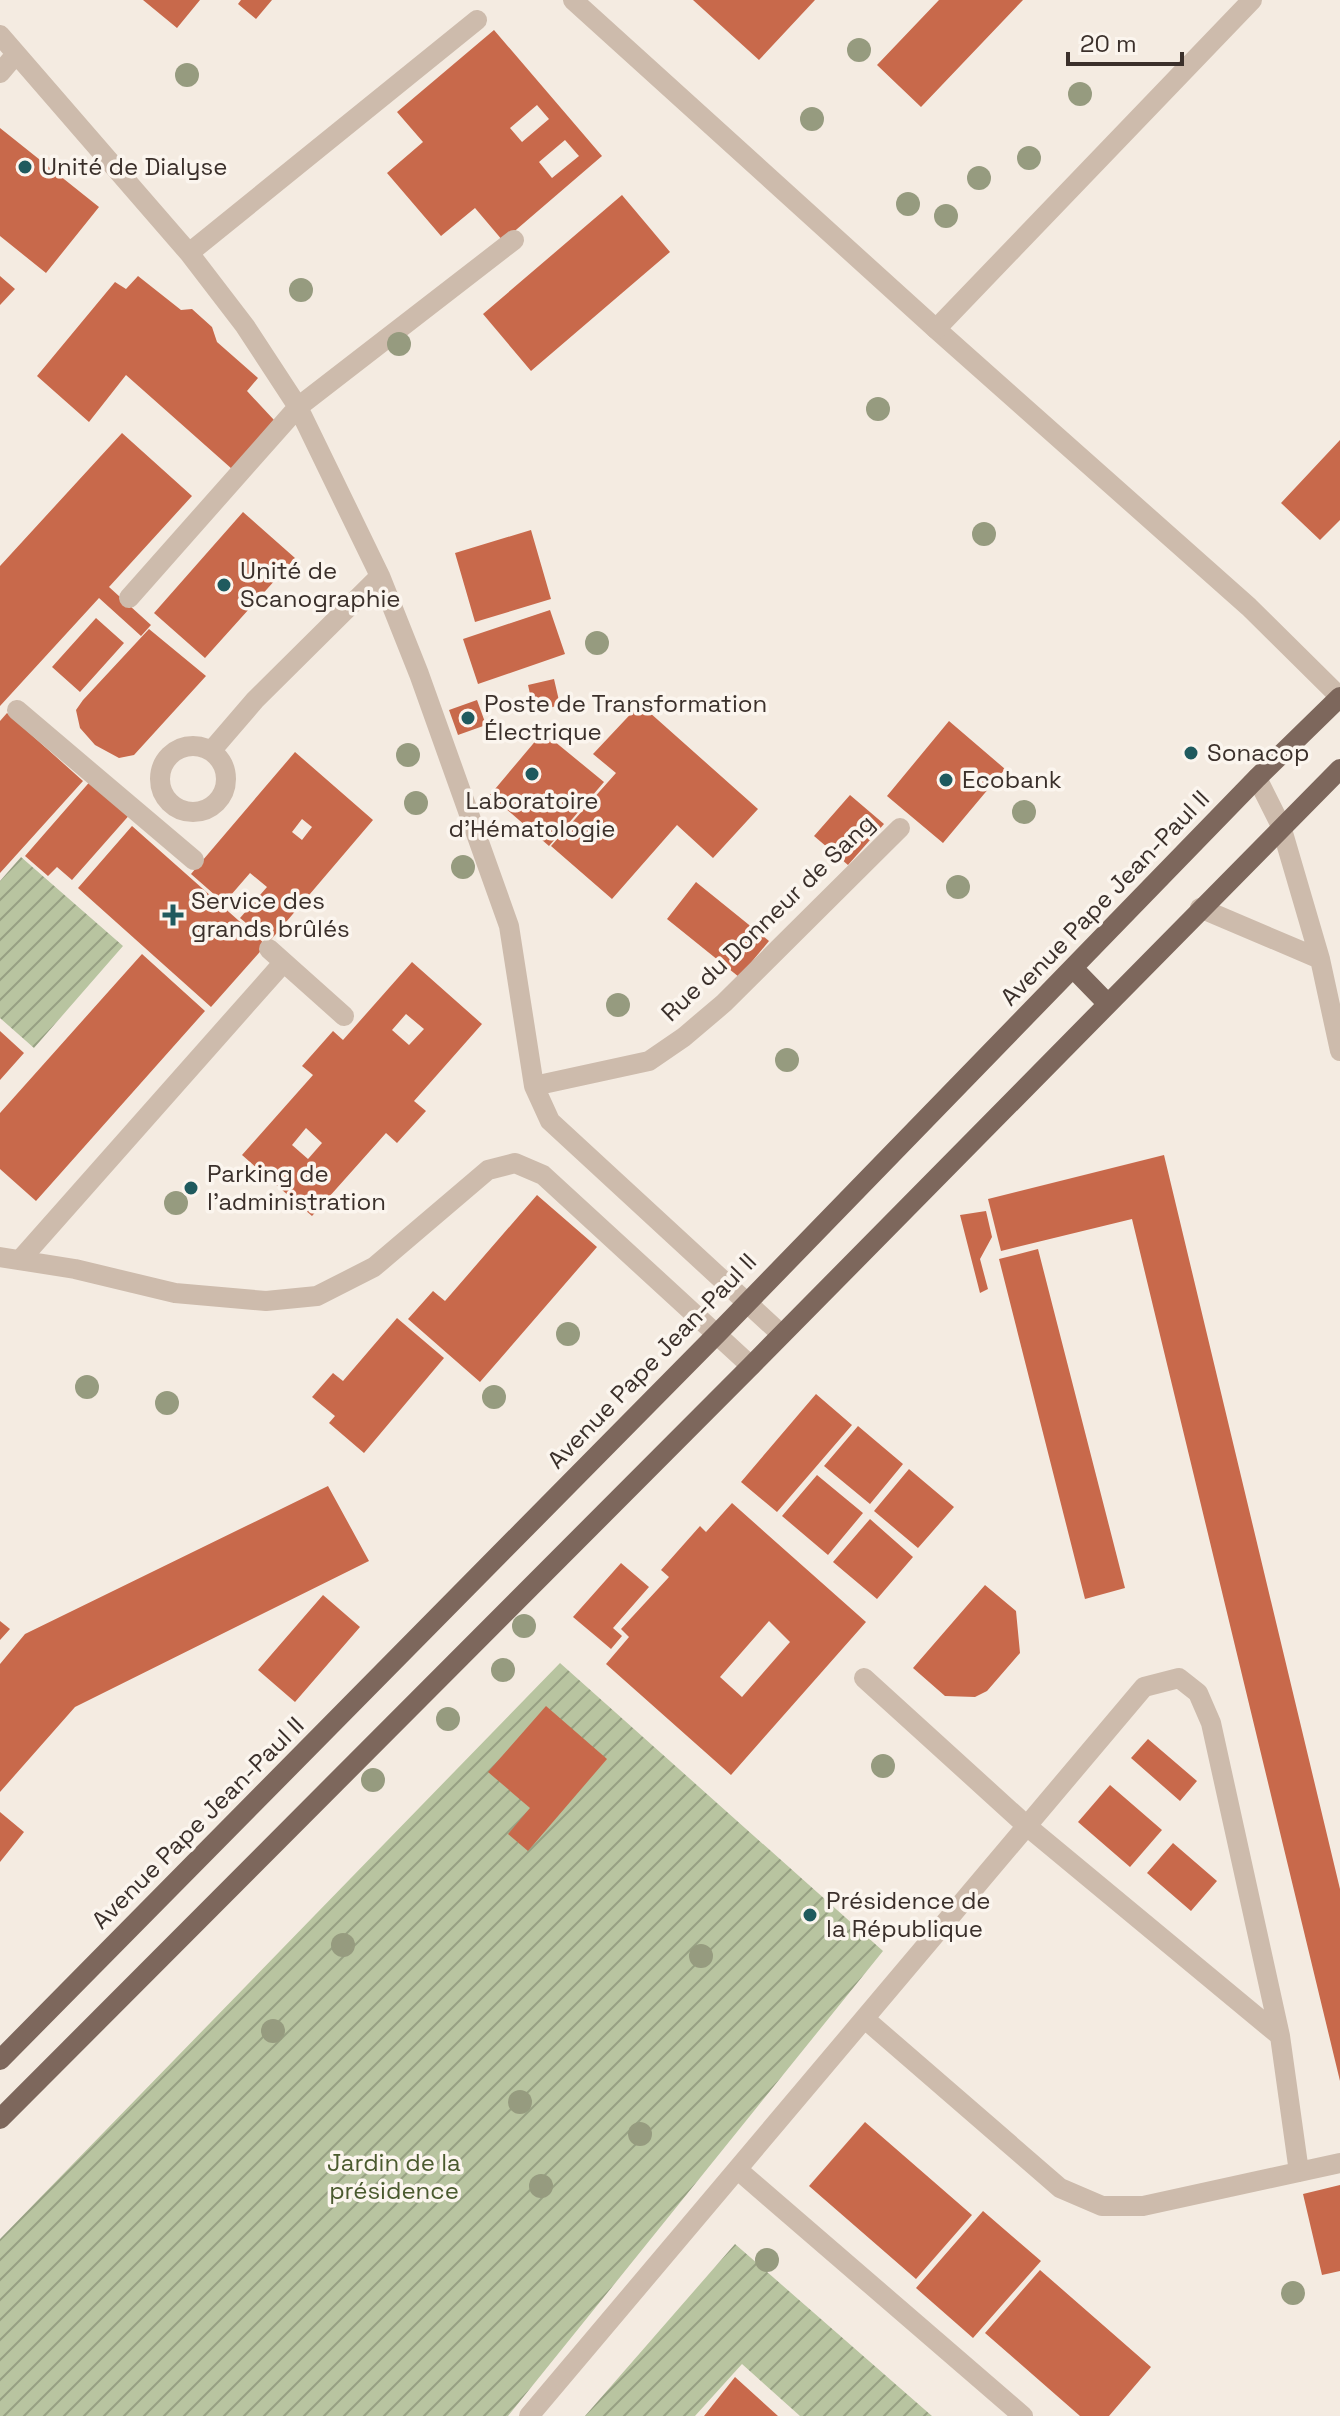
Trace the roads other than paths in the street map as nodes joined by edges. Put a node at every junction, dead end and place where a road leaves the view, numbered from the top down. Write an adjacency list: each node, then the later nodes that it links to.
1 (573, 0): 9 (street)
2 (1252, 0): 9 (street)
3 (477, 20): 8 (street)
4 (0, 35): 5 (street)
5 (16, 54): 6 (street); 8 (street)
6 (0, 73)
7 (514, 240): 10 (street)
8 (189, 253): 10 (street)
9 (936, 329): 13 (street)
10 (298, 407): 11 (street); 12 (street)
11 (380, 576): 15 (street); 29 (street)
12 (129, 598)
13 (1340, 697): 17 (main road, Avenue Pape Jean-Paul II)
14 (17, 710): 19 (street)
15 (212, 750): 18 (street); 18 (street)
16 (1340, 769): 20 (main road)
17 (1257, 778): 20 (street); 25 (main road, Avenue Pape Jean-Paul II)
18 (169, 799): 19 (street)
19 (148, 821): 22 (street)
20 (1281, 826): 23 (main road); 24 (street)
21 (900, 828): 29 (street, Rue du Donneur de Sang)
22 (194, 860)
23 (1200, 908): 24 (street); 26 (main road)
24 (1320, 959): 28 (street)
25 (1073, 968): 26 (main road); 31 (main road, Avenue Pape Jean-Paul II)
26 (1107, 1003): 33 (main road)
27 (344, 1016): 30 (street)
28 (1340, 1051)
29 (534, 1086): 31 (street)
30 (10, 1258): 32 (street)
31 (748, 1302): 32 (main road, Avenue Pape Jean-Paul II); 33 (street)
32 (717, 1334): 34 (street); 39 (main road, Avenue Pape Jean-Paul II)
33 (781, 1334): 34 (main road)
34 (751, 1366): 40 (main road)
35 (864, 1678): 36 (street)
36 (1028, 1827): 37 (street); 38 (street); 38 (street)
37 (865, 2019): 42 (street); 43 (street)
38 (1280, 2036): 43 (street)
39 (0, 2060)
40 (0, 2119)
41 (1340, 2163): 43 (street)
42 (738, 2170): 44 (street); 45 (street)
43 (1299, 2172)
44 (529, 2416)
45 (1023, 2416)

